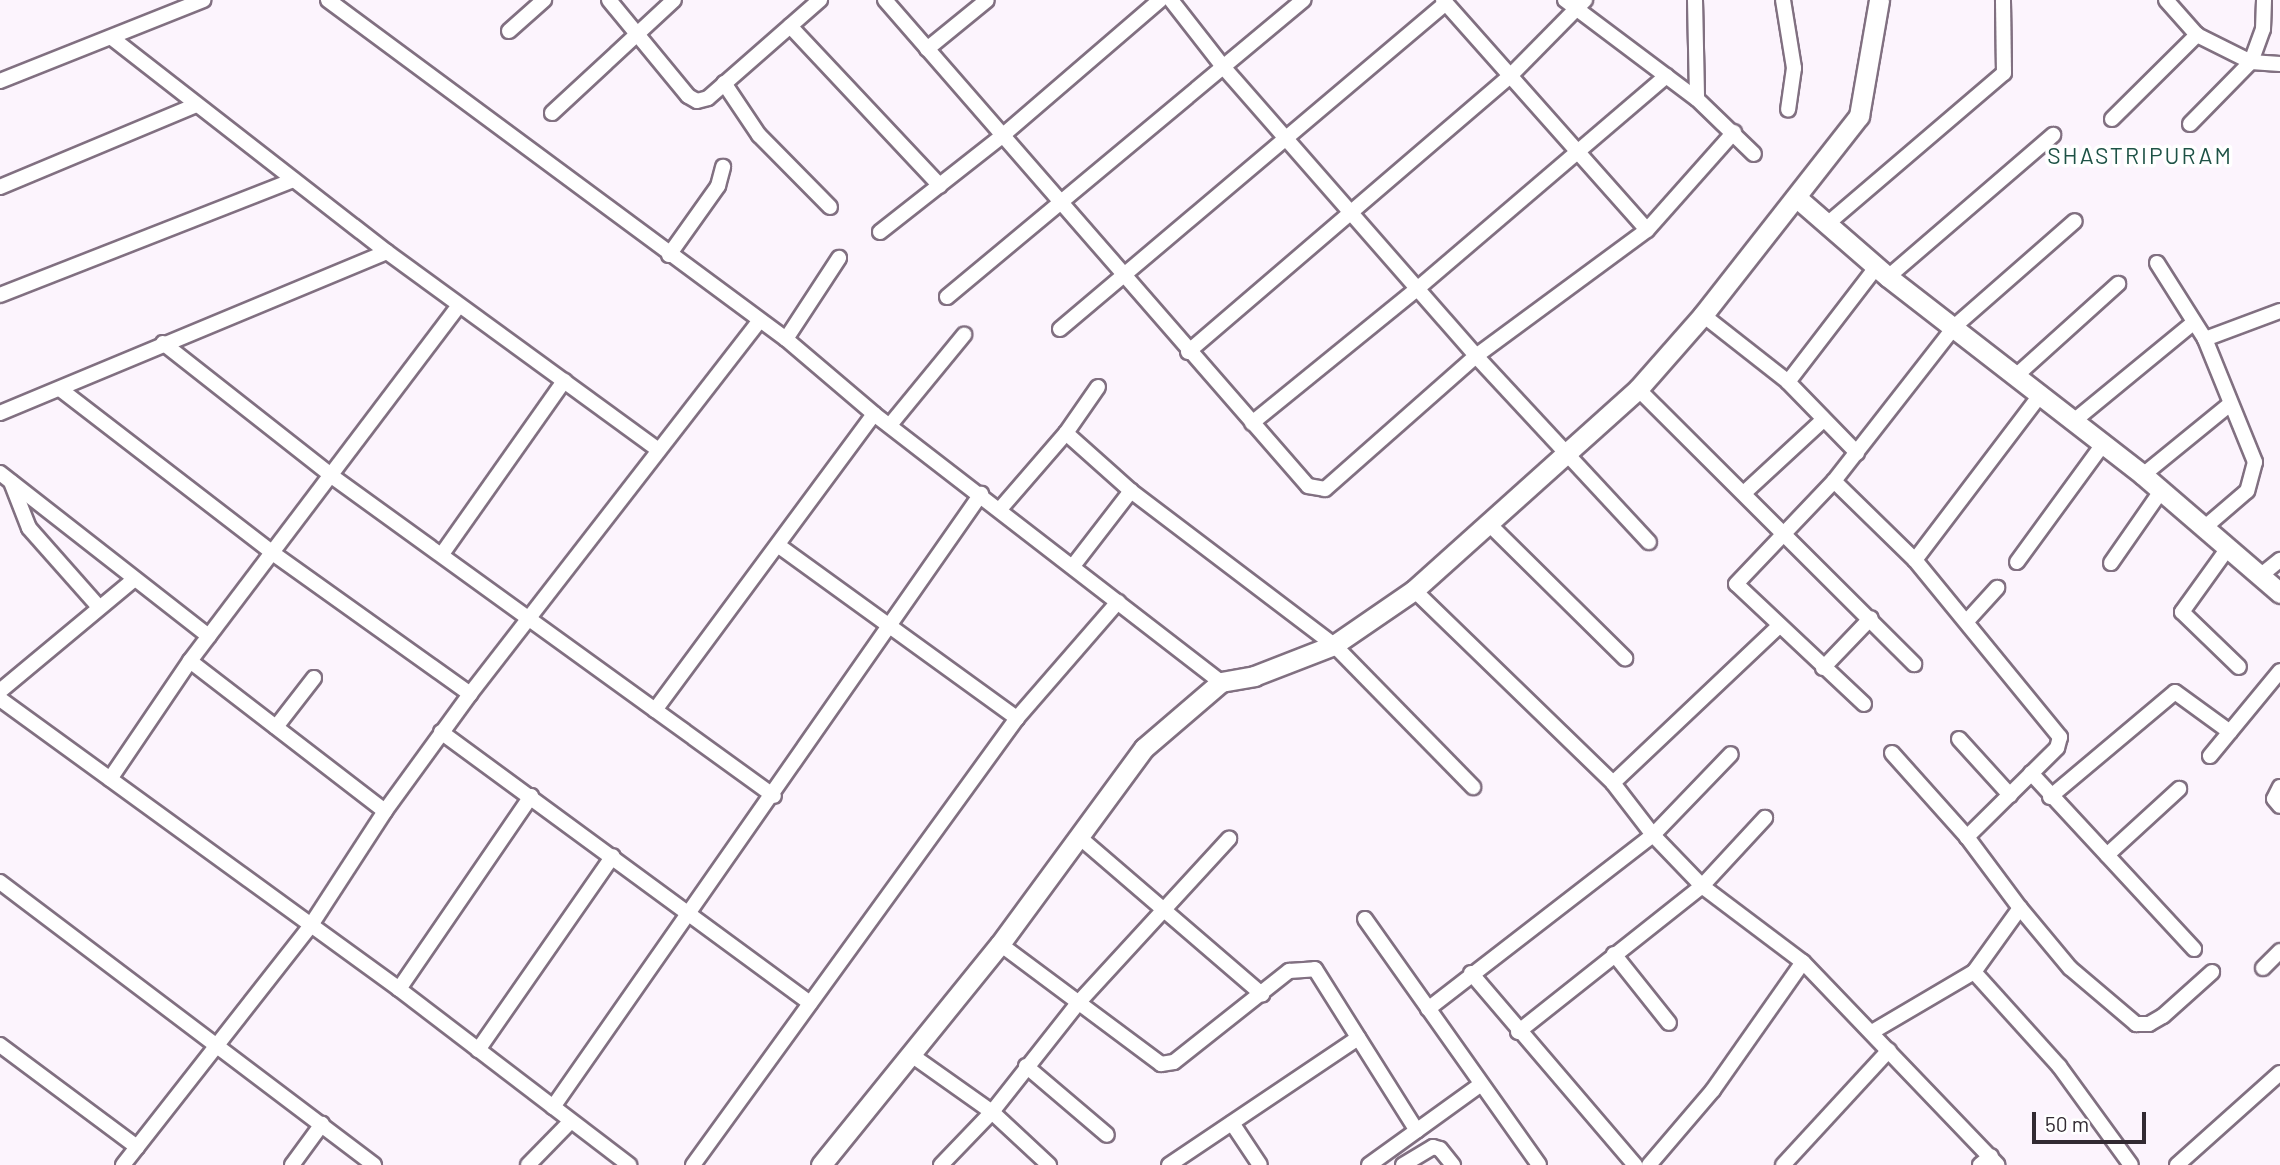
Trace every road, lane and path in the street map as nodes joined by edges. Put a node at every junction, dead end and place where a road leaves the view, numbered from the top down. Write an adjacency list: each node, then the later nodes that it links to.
1 (204, 0): 25 (street)
2 (328, 0): 59 (street)
3 (544, 0): 22 (street)
4 (610, 0): 23 (street)
5 (674, 0): 23 (street)
6 (820, 0): 21 (street)
7 (885, 0): 26 (street)
8 (987, 0): 26 (street)
9 (1160, 0): 42 (street)
10 (1171, 0): 29 (street)
11 (1304, 0): 29 (street)
12 (1566, 0): 20 (street)
13 (1695, 0): 34 (street)
14 (1783, 0): 36 (street)
15 (1879, 0): 50 (street)
16 (2003, 0): 55 (street)
17 (2166, 0): 24 (street)
18 (2264, 0): 27 (street)
19 (1444, 1): 30 (street); 43 (street)
20 (1581, 5): 30 (street); 31 (street)
21 (790, 26): 33 (street); 48 (street)
22 (509, 32)
23 (637, 32): 33 (street); 37 (street)
24 (2197, 35): 27 (street); 38 (street)
25 (112, 38): 32 (street); 35 (street)
26 (927, 49): 42 (street)
27 (2251, 62): 28 (street); 39 (street)
28 (2280, 64)
29 (1225, 69): 43 (street); 51 (street)
30 (1510, 76): 44 (street); 53 (street)
31 (1666, 76): 34 (street); 44 (street)
32 (0, 81)
33 (724, 83): 52 (street)
34 (1697, 99): 40 (street)
35 (196, 105): 47 (street); 49 (street)
36 (1788, 110)
37 (552, 113)
38 (2112, 119)
39 (2190, 124)
40 (1734, 132): 45 (street); 56 (street)
41 (2053, 135): 62 (street)
42 (1002, 136): 48 (street); 51 (street)
43 (1285, 139): 53 (street); 63 (street)
44 (1578, 150): 56 (street); 65 (street)
45 (1754, 154)
46 (723, 167): 59 (street)
47 (293, 180): 58 (street); 66 (street)
48 (940, 186): 57 (street)
49 (0, 187)
50 (1796, 197): 55 (street); 70 (street)
51 (1060, 202): 63 (street); 67 (street)
52 (830, 207)
53 (1352, 214): 65 (street); 79 (street)
54 (2076, 221): 73 (street)
55 (1826, 225): 62 (street)
56 (1647, 230): 80 (street)
57 (880, 232)
58 (387, 252): 68 (street); 78 (street)
59 (669, 255): 71 (street)
60 (839, 258): 76 (street)
61 (2157, 263): 72 (street)
62 (1883, 272): 73 (street); 83 (street)
63 (1126, 276): 74 (street); 79 (street)
64 (2118, 284): 81 (street)
65 (1418, 289): 80 (street); 93 (street)
66 (0, 295)
67 (947, 297)
68 (460, 305): 82 (street); 102 (street)
69 (2280, 311): 77 (street)
70 (1703, 316): 83 (street); 86 (street)
71 (759, 321): 76 (street); 97 (street)
72 (2193, 323): 77 (street); 92 (street)
73 (1955, 326): 81 (street); 98 (street)
74 (1060, 329)
75 (964, 335): 94 (street)
76 (786, 339): 90 (street)
77 (2204, 339): 88 (street)
78 (163, 343): 85 (street); 102 (street)
79 (1188, 352): 93 (street)
80 (1476, 356): 93 (street); 99 (street)
81 (2018, 374): 87 (street)
82 (564, 381): 97 (street); 116 (street)
83 (1788, 382): 91 (street)
84 (1098, 387): 95 (street)
85 (60, 389): 89 (street); 115 (street)
86 (1638, 389): 99 (street); 106 (street)
87 (2041, 394): 92 (street); 117 (street)
88 (2230, 404): 100 (street); 110 (street)
89 (0, 413)
90 (874, 414): 94 (street); 113 (street)
91 (1823, 420): 98 (street); 106 (street)
92 (2075, 420): 96 (street)
93 (1252, 423)
94 (890, 425): 107 (street)
95 (1066, 433): 104 (street); 108 (street)
96 (2103, 444): 100 (street); 119 (street)
97 (659, 450): 130 (street)
98 (1857, 453): 103 (street)
99 (1566, 455): 109 (street); 112 (street)
100 (2143, 475): 105 (street)
101 (6, 477): 123 (street); 128 (street)
102 (333, 477): 115 (street); 116 (street)
103 (1834, 481): 111 (street); 117 (street)
104 (1131, 491): 121 (street); 135 (street)
105 (2161, 491): 110 (street); 120 (street)
106 (1744, 493): 111 (street)
107 (981, 494): 108 (street); 132 (street)
108 (1001, 508): 121 (street)
109 (1490, 525): 125 (street); 136 (street)
110 (2204, 528): 114 (street)
111 (1785, 535): 129 (street); 133 (street)
112 (1649, 542)
113 (779, 546): 132 (street); 148 (street)
114 (2228, 548): 122 (street); 140 (street)
115 (274, 554): 134 (street); 145 (street)
116 (442, 554): 130 (street)
117 (1915, 559): 131 (street)
118 (2280, 560): 122 (street)
119 (2017, 562)
120 (2111, 563)
121 (1073, 566): 127 (street)
122 (2260, 576): 126 (street)
123 (133, 580): 128 (street); 134 (street)
124 (1997, 588): 131 (street)
125 (1414, 590): 135 (street); 159 (street)
126 (2280, 593)
127 (1118, 602): 143 (street); 149 (street)
128 (99, 607): 144 (street)
129 (1871, 618): 138 (street); 139 (street)
130 (528, 621): 145 (street); 148 (street)
131 (1967, 621): 157 (street)
132 (890, 624): 149 (street); 165 (street)
133 (1779, 626): 139 (street); 159 (street)
134 (209, 636): 137 (street)
135 (1334, 645): 143 (street); 160 (street)
136 (1625, 658)
137 (190, 661): 150 (street); 158 (street)
138 (1914, 664)
139 (1822, 667): 147 (street)
140 (2239, 667)
141 (2280, 671): 152 (street)
142 (314, 678): 150 (street)
143 (1221, 682): 171 (street)
144 (0, 691)
145 (470, 694): 151 (street)
146 (0, 699): 158 (street)
147 (1864, 704)
148 (655, 710): 165 (street)
149 (1017, 718): 195 (street)
150 (276, 727): 168 (street)
151 (441, 732): 164 (street); 168 (street)
152 (2230, 732): 156 (street); 166 (street)
153 (1959, 739): 163 (street)
154 (1892, 753): 172 (street)
155 (1731, 754): 170 (street)
156 (2210, 756)
157 (2031, 773): 163 (street); 166 (street)
158 (110, 779): 182 (street)
159 (1613, 783): 170 (street)
160 (1473, 787)
161 (2280, 787): 167 (street)
162 (2179, 789): 174 (street)
163 (2010, 795): 172 (street)
164 (530, 796): 175 (street); 192 (street)
165 (774, 796): 180 (street)
166 (2050, 797): 174 (street)
167 (2280, 806)
168 (385, 811): 182 (street)
169 (1765, 818): 177 (street)
170 (1653, 835): 177 (street); 191 (street)
171 (1078, 836): 178 (street); 183 (street)
172 (1967, 837): 179 (street)
173 (1229, 839): 178 (street)
174 (2107, 855): 184 (street)
175 (613, 856): 180 (street); 203 (street)
176 (0, 882): 202 (street)
177 (1702, 886): 186 (street); 187 (street)
178 (1164, 908): 193 (street); 194 (street)
179 (2020, 908): 189 (street); 190 (street)
180 (690, 915): 195 (street); 209 (street)
181 (1365, 919): 196 (street)
182 (311, 925): 192 (street); 202 (street)
183 (1000, 944): 194 (street); 205 (street)
184 (2194, 949)
185 (2280, 951): 188 (street)
186 (1614, 954): 197 (street); 198 (street)
187 (1803, 962): 199 (street); 234 (street)
188 (2263, 968)
189 (1974, 972): 199 (street); 236 (street)
190 (2212, 972)
191 (1471, 973): 196 (street); 198 (street)
192 (399, 989): 203 (street)
193 (1262, 994): 194 (street); 200 (street)
194 (1079, 1002): 206 (street)
195 (810, 1003): 223 (street)
196 (1428, 1009): 208 (street)
197 (1669, 1023)
198 (1518, 1032): 233 (street)
199 (1872, 1032): 204 (street)
200 (1358, 1038): 212 (street); 214 (street)
201 (0, 1045): 216 (street)
202 (214, 1045): 213 (street); 216 (street)
203 (478, 1050): 209 (street)
204 (1889, 1050): 217 (street); 235 (street)
205 (911, 1055): 210 (street); 224 (street)
206 (1026, 1066): 210 (street); 215 (street)
207 (2280, 1073): 237 (street)
208 (1480, 1085): 214 (street); 232 (street)
209 (553, 1107): 211 (street)
210 (992, 1112): 225 (street); 226 (street)
211 (570, 1122): 221 (street); 222 (street)
212 (1232, 1123): 227 (street); 228 (street)
213 (322, 1124): 219 (street); 220 (street)
214 (1418, 1131): 229 (street)
215 (1107, 1135)
216 (136, 1147): 218 (street)
217 (1989, 1162)
218 (123, 1165)
219 (292, 1165)
220 (374, 1165)
221 (528, 1165)
222 (629, 1165)
223 (693, 1165)
224 (821, 1165)
225 (941, 1165)
226 (1049, 1165)
227 (1169, 1165)
228 (1260, 1165)
229 (1369, 1165)
230 (1403, 1165): 231 (street)
231 (1453, 1165)
232 (1539, 1165)
233 (1635, 1165)
234 (1649, 1165)
235 (1783, 1165)
236 (2131, 1165)
237 (2177, 1165)

